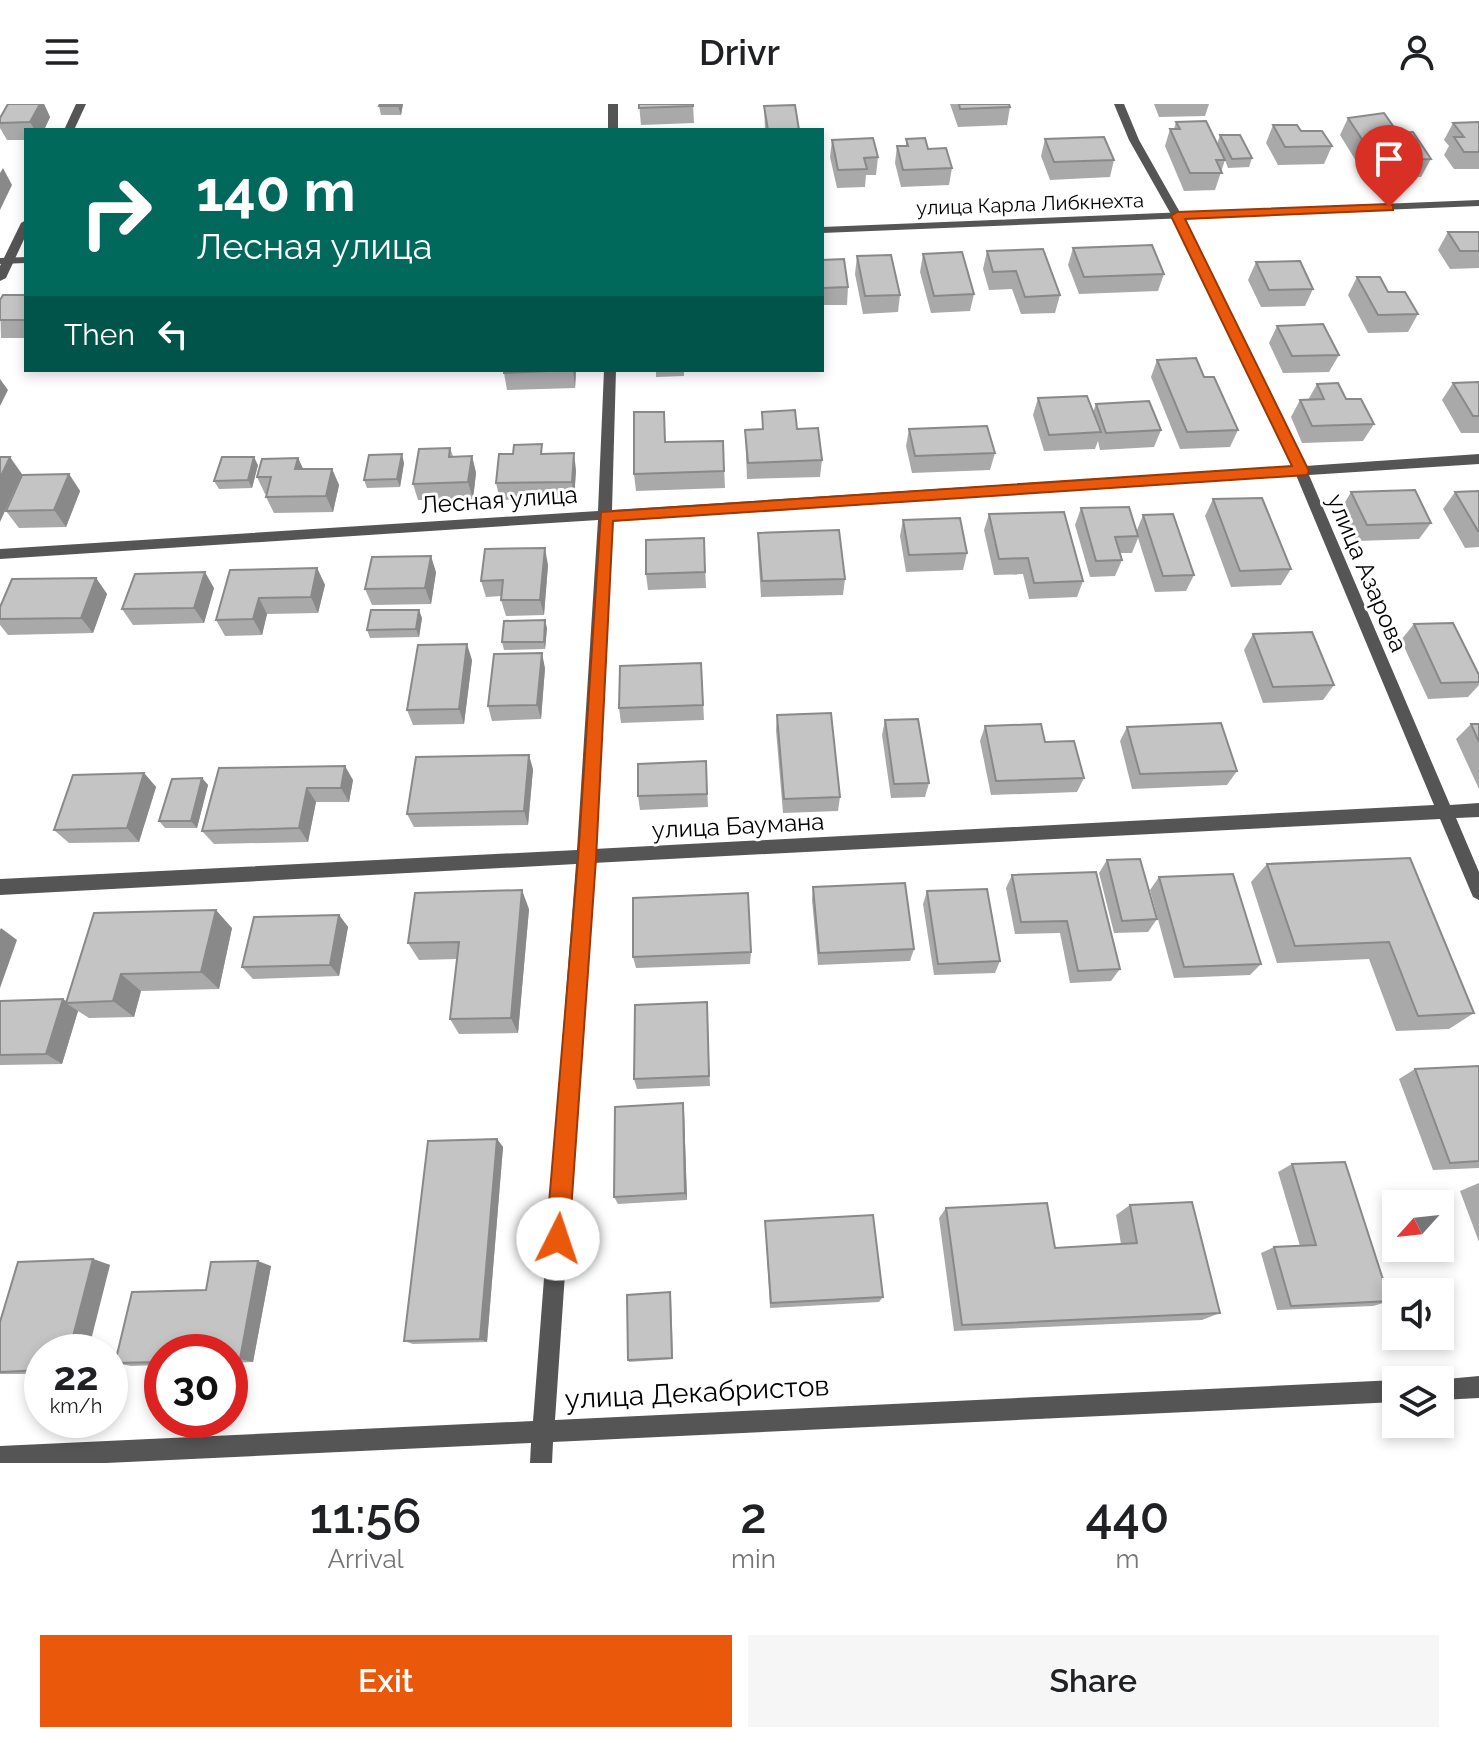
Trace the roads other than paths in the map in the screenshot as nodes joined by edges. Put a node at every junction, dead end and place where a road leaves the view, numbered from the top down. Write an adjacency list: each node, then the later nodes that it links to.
1 (81, 104): 4 (street)
2 (613, 104): 5 (street)
3 (1119, 104): 7 (street, улица Азарова)
4 (70, 128)
5 (613, 128)
6 (1479, 203): 7 (street, улица Карла Либкнехта)
7 (1177, 216): 9 (street, улица Карла Либкнехта); 14 (street, улица Азарова)
8 (24, 226): 10 (street)
9 (824, 230)
10 (4, 260): 11 (street)
11 (0, 278)
12 (610, 372): 15 (street)
13 (1479, 459): 14 (street, Лесная улица)
14 (1301, 471): 15 (street, Лесная улица); 18 (street, улица Азарова)
15 (606, 516): 16 (street, Лесная улица); 19 (street)
16 (0, 554)
17 (1479, 810): 18 (street, улица Баумана)
18 (1443, 812): 19 (street, улица Баумана); 21 (street, улица Азарова)
19 (587, 859): 20 (street, улица Баумана); 25 (street)
20 (0, 887)
21 (1479, 892)
22 (1479, 1387): 23 (street)
23 (1454, 1388)
24 (1382, 1392): 25 (street, улица Декабристов)
25 (543, 1429): 26 (street, улица Декабристов); 27 (street)
26 (0, 1457)
27 (541, 1463)

